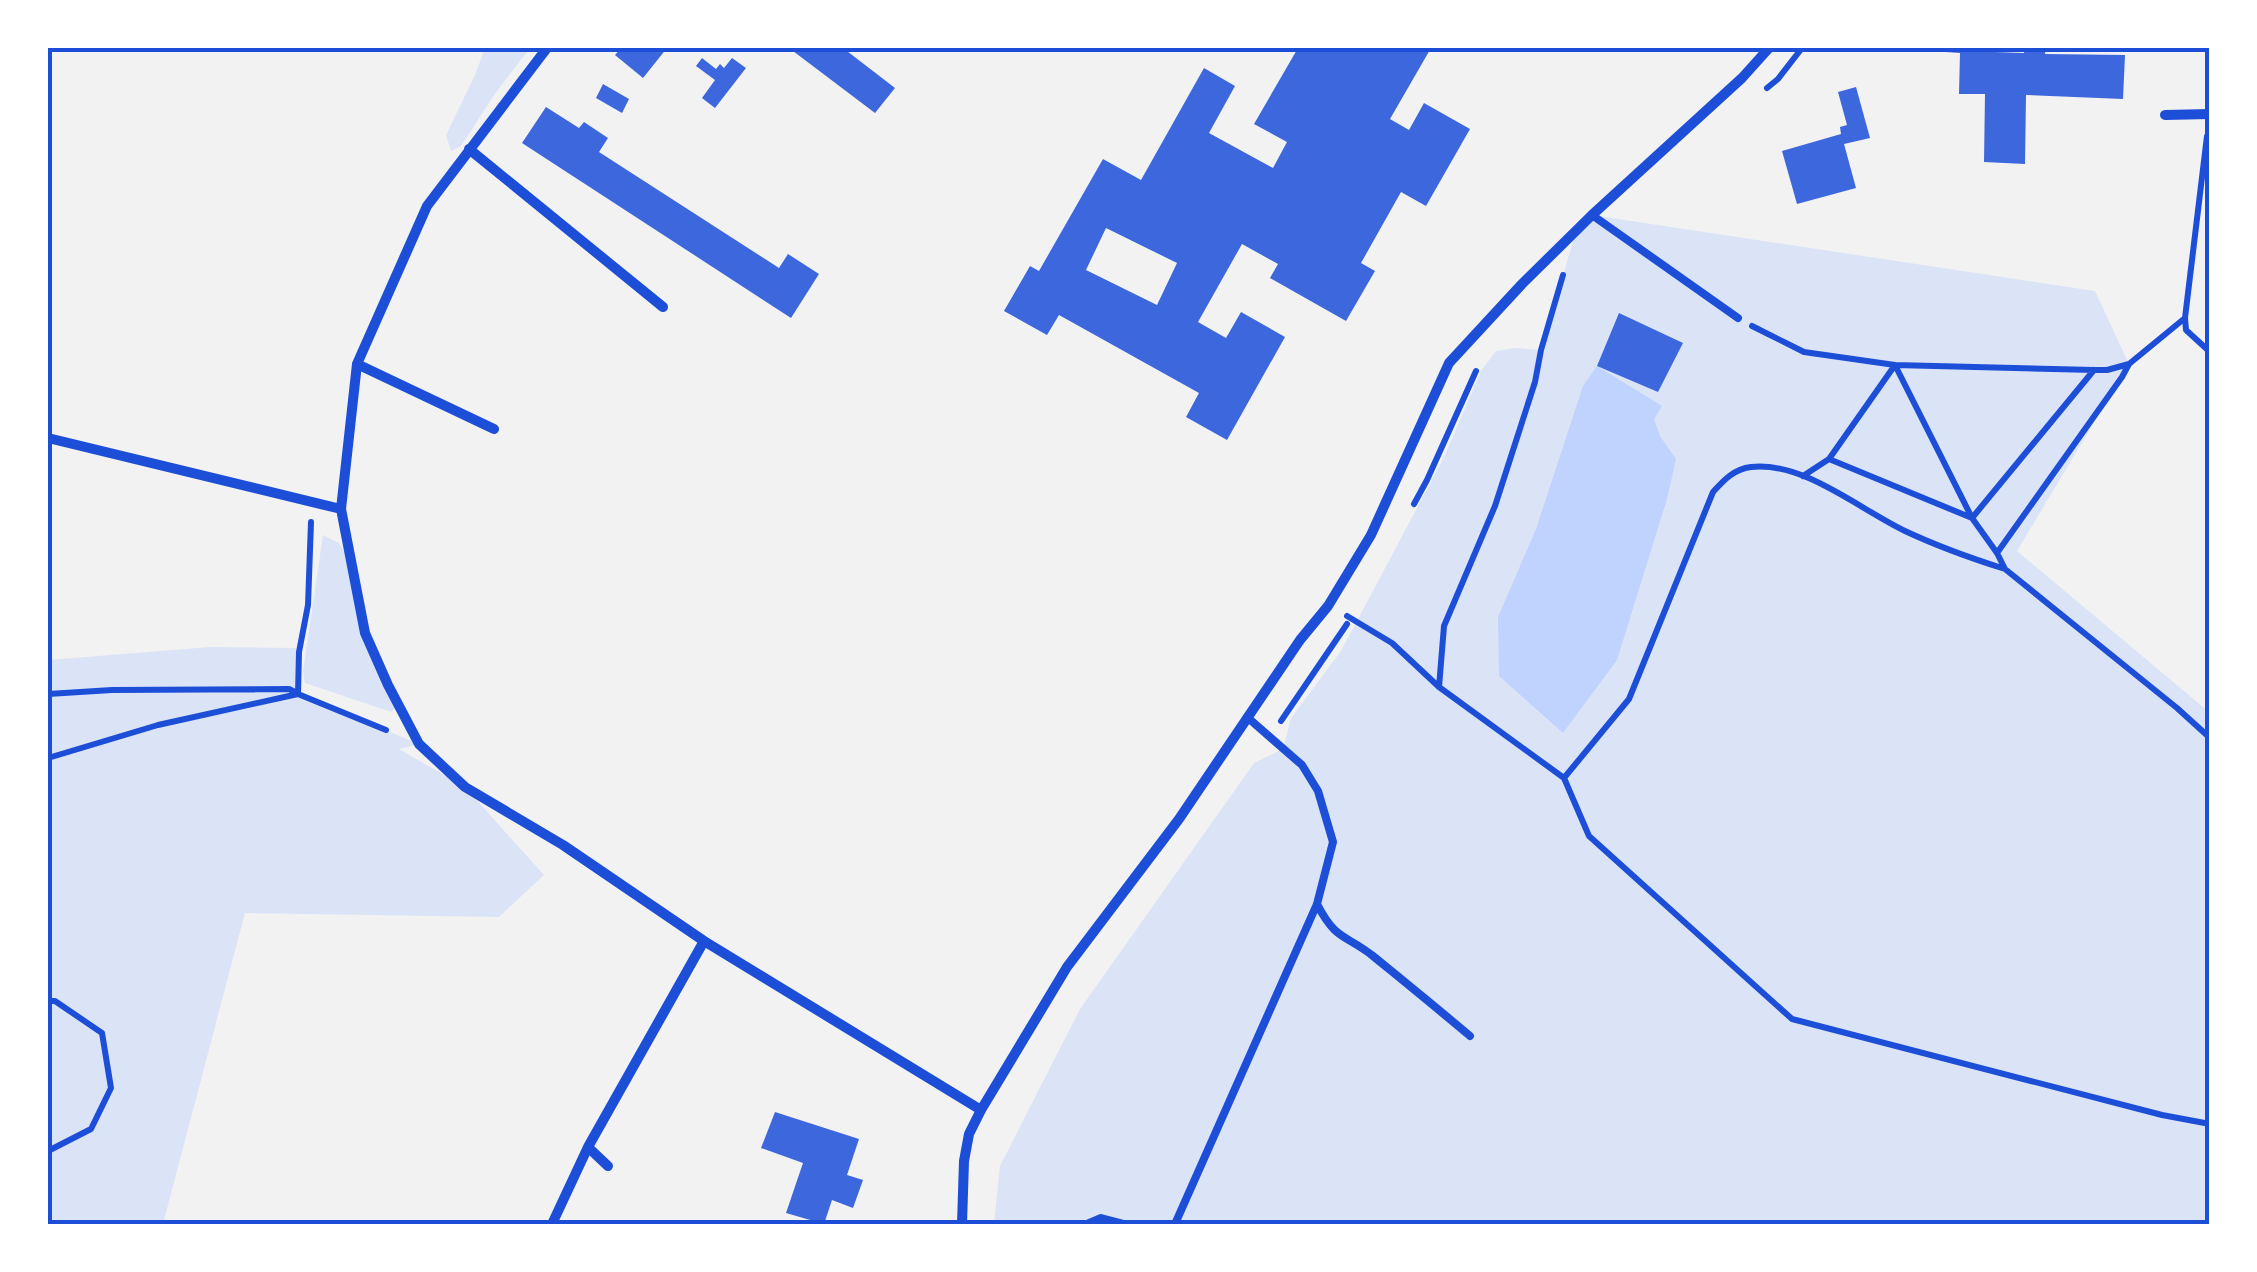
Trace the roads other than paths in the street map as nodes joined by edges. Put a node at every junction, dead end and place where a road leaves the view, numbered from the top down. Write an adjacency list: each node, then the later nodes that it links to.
1 (546, 48): 5 (street)
2 (1769, 48): 6 (street)
3 (2210, 114): 4 (street)
4 (2165, 115)
5 (469, 148): 7 (street); 9 (street)
6 (1592, 215): 8 (lane); 13 (street)
7 (664, 306)
8 (1738, 318)
9 (357, 364): 10 (street); 12 (street)
10 (494, 428)
11 (48, 438): 12 (street)
12 (341, 509): 15 (street)
13 (1247, 718): 14 (lane); 17 (street)
14 (1317, 904): 16 (lane); 24 (lane)
15 (704, 941): 17 (street); 18 (street)
16 (1470, 1036)
17 (981, 1110): 21 (street)
18 (588, 1147): 19 (street); 20 (street)
19 (608, 1166)
20 (552, 1224)
21 (962, 1224)
22 (1088, 1224): 23 (lane)
23 (1124, 1224)
24 (1174, 1224)

